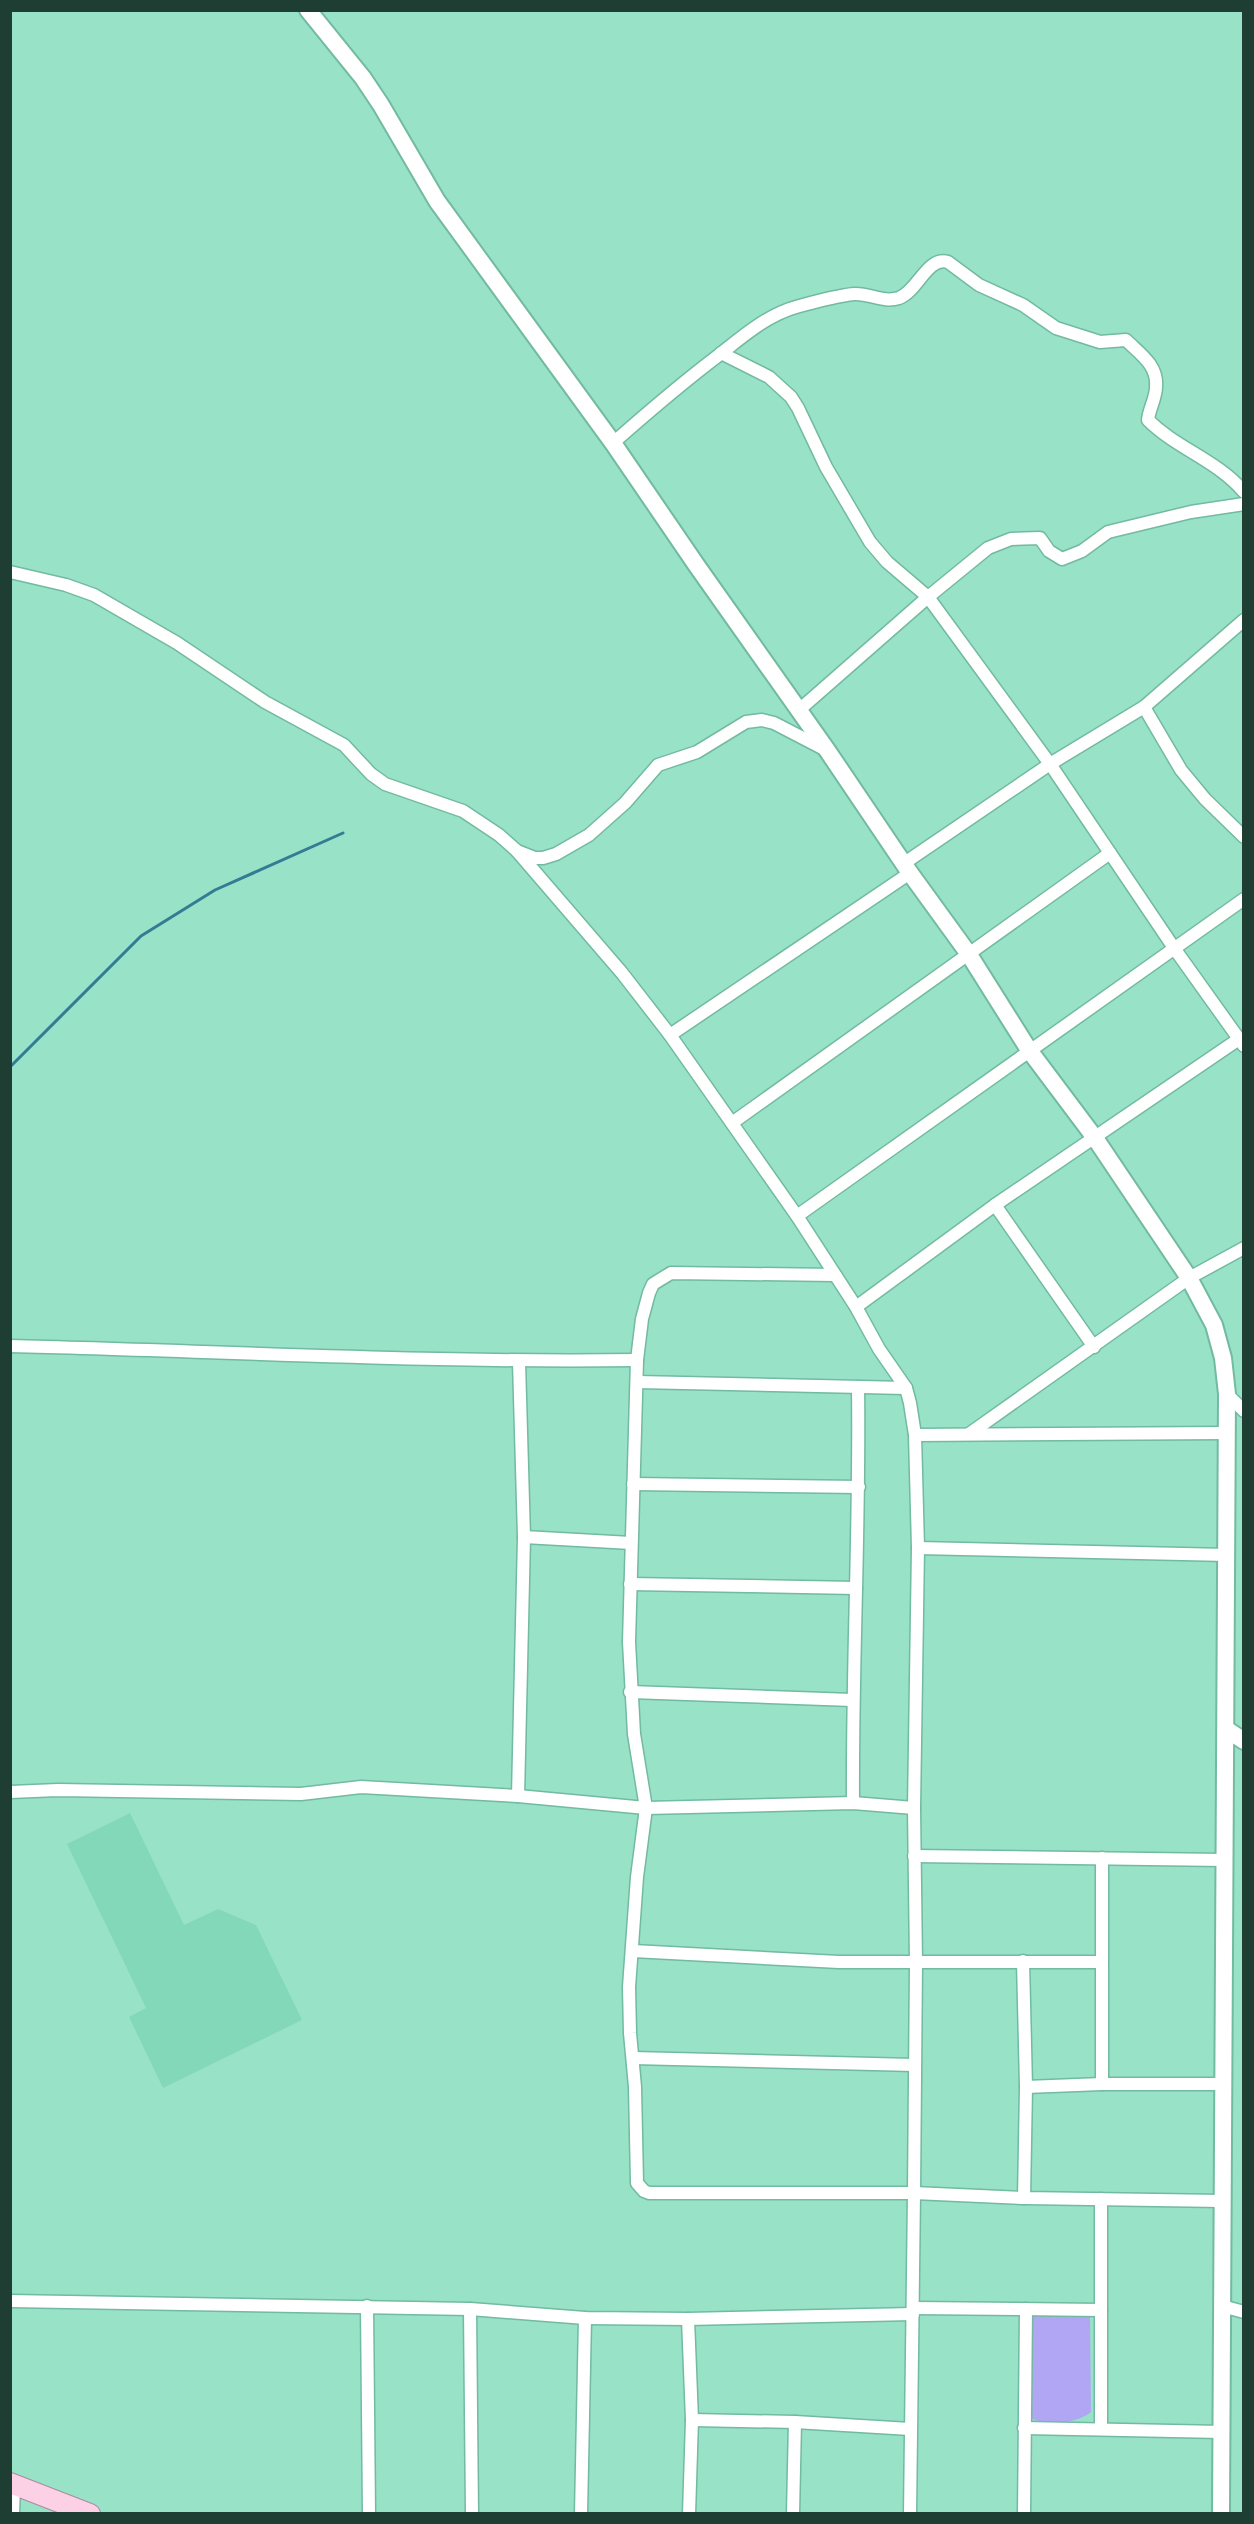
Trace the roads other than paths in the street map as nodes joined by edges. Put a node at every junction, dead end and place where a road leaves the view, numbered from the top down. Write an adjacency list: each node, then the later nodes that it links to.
1 (308, 10): 3 (street)
2 (721, 353): 3 (street); 4 (street); 7 (street)
3 (613, 443): 10 (street)
4 (1244, 492)
5 (1244, 504): 7 (street)
6 (10, 572): 14 (street)
7 (928, 597): 10 (street); 12 (street)
8 (1244, 620): 9 (street)
9 (1144, 707): 12 (street); 13 (street)
10 (799, 710): 11 (street)
11 (827, 750): 14 (street); 16 (street)
12 (1050, 764): 15 (street); 16 (street)
13 (1244, 837)
14 (517, 851): 20 (street)
15 (1110, 853): 18 (street); 19 (street)
16 (907, 868): 19 (street); 20 (street)
17 (1244, 899): 18 (street)
18 (1174, 948): 21 (street); 22 (street)
19 (968, 953): 22 (street); 23 (street)
20 (670, 1035): 23 (street)
21 (1241, 1042): 24 (street)
22 (1029, 1050): 24 (street); 26 (street)
23 (732, 1124): 26 (street)
24 (1095, 1138): 25 (street); 29 (street)
25 (995, 1205): 30 (street); 32 (street)
26 (797, 1216): 28 (street)
27 (1244, 1248): 29 (street)
28 (835, 1275): 30 (street); 33 (street)
29 (1189, 1278): 32 (street); 38 (street)
30 (856, 1307): 37 (street)
31 (10, 1346): 34 (street)
32 (1094, 1347): 41 (street)
33 (637, 1360): 34 (street); 35 (street)
34 (519, 1362): 45 (street)
35 (637, 1382): 36 (street); 43 (street)
36 (858, 1387): 37 (street); 44 (street)
37 (906, 1388): 42 (street)
38 (1227, 1394): 39 (street); 40 (street)
39 (1244, 1411)
40 (1227, 1433): 41 (street); 48 (street)
41 (969, 1434): 42 (street)
42 (915, 1435): 47 (street)
43 (633, 1484): 44 (street); 46 (street)
44 (859, 1487): 50 (street)
45 (524, 1537): 46 (street); 56 (street)
46 (631, 1543): 49 (street)
47 (918, 1548): 48 (street); 59 (street)
48 (1227, 1555): 53 (street)
49 (630, 1584): 50 (street); 51 (street)
50 (856, 1588): 52 (street)
51 (630, 1692): 52 (street); 58 (street)
52 (852, 1700): 57 (street)
53 (1226, 1730): 54 (street); 62 (street)
54 (1244, 1741)
55 (10, 1792): 56 (street)
56 (518, 1796): 58 (street)
57 (853, 1803): 58 (street); 59 (street)
58 (646, 1808): 63 (street)
59 (914, 1808): 60 (street)
60 (914, 1856): 61 (street); 66 (street)
61 (1102, 1858): 62 (street); 65 (street)
62 (1224, 1860): 70 (street)
63 (633, 1951): 66 (street); 67 (street)
64 (1023, 1961): 65 (street); 66 (street); 71 (street)
65 (1101, 1962): 69 (street)
66 (916, 1963): 68 (street)
67 (633, 2058): 68 (street); 72 (street)
68 (914, 2065): 72 (street)
69 (1102, 2084): 70 (street); 71 (street)
70 (1224, 2084): 75 (street)
71 (1026, 2086): 73 (street)
72 (914, 2193): 73 (street); 82 (street)
73 (1024, 2198): 74 (street)
74 (1101, 2199): 75 (street); 81 (street)
75 (1222, 2201): 78 (street)
76 (10, 2301): 77 (street)
77 (367, 2306): 79 (street); 95 (street)
78 (1222, 2306): 83 (street); 91 (street)
79 (470, 2308): 84 (street); 96 (street)
80 (1026, 2309): 81 (street); 82 (street); 88 (street)
81 (1101, 2310): 90 (street)
82 (913, 2311): 85 (street); 89 (street)
83 (1244, 2312)
84 (585, 2318): 85 (street); 97 (street)
85 (688, 2319): 86 (street)
86 (692, 2420): 87 (street); 98 (street)
87 (795, 2422): 89 (street); 99 (street)
88 (1024, 2428): 90 (street); 101 (street)
89 (910, 2429): 100 (street)
90 (1101, 2429): 91 (street)
91 (1222, 2432): 102 (street)
92 (12, 2484): 93 (street); 94 (main road)
93 (13, 2514)
94 (90, 2514)
95 (369, 2514)
96 (472, 2514)
97 (581, 2514)
98 (689, 2514)
99 (793, 2514)
100 (910, 2514)
101 (1024, 2514)
102 (1221, 2514)

